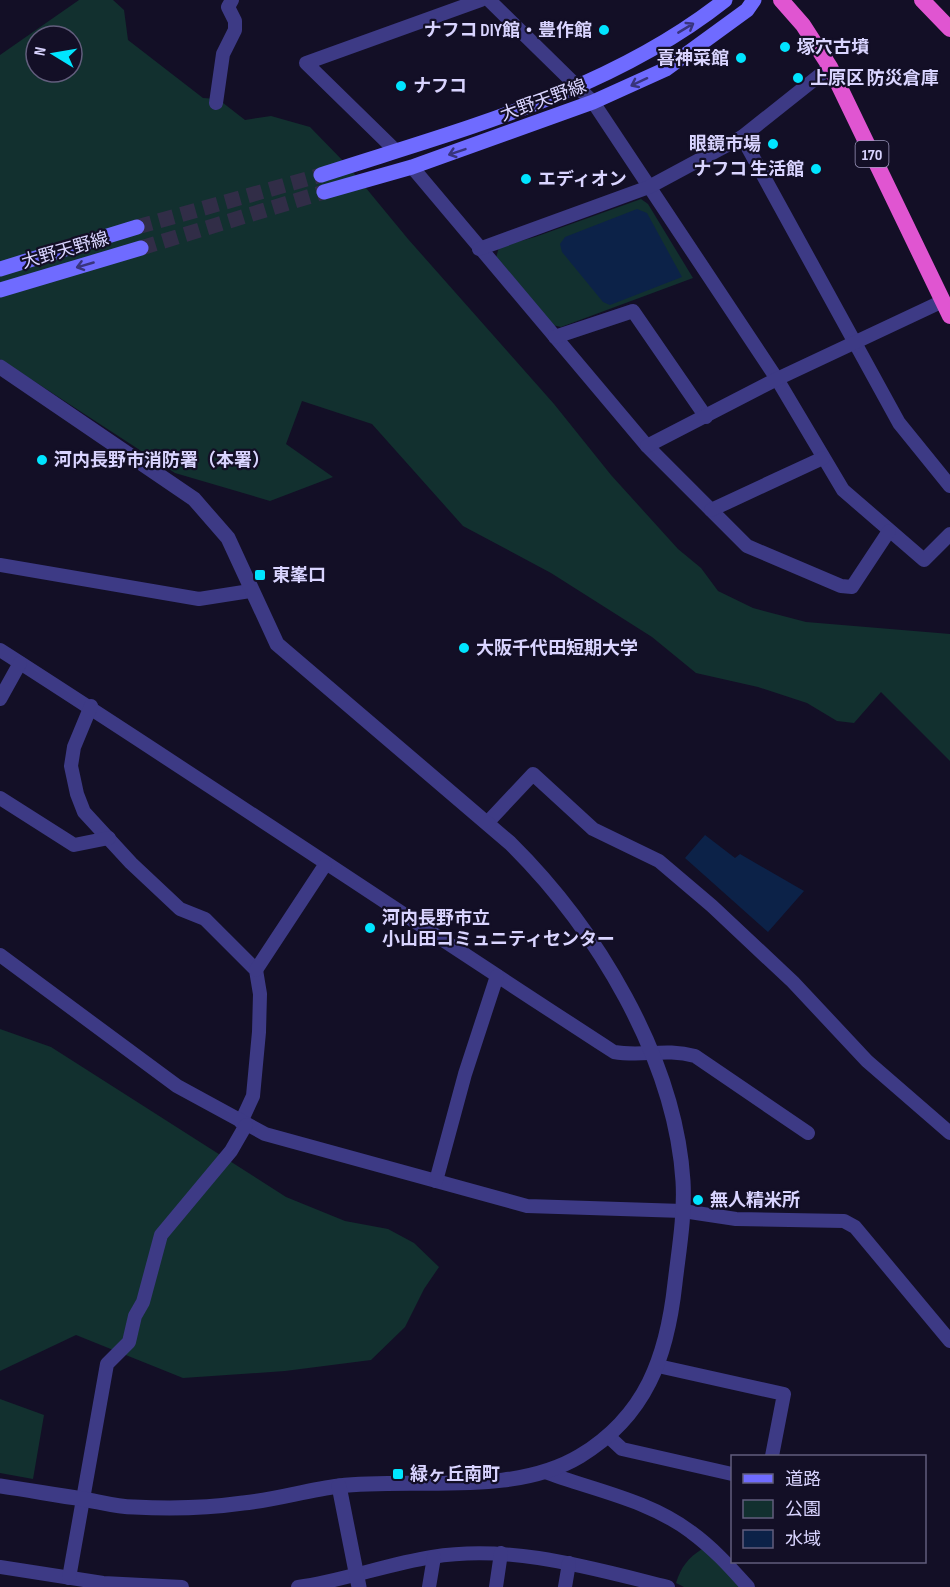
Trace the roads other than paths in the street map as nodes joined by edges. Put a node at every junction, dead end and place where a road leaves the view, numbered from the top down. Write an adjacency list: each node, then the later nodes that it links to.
1 (232, 0): 12 (street)
2 (481, 0): 14 (street)
3 (489, 0): 10 (street)
4 (725, 0): 10 (main road, 大野天野線, one-way to 4)
5 (754, 0): 11 (main road, 大野天野線, one-way to 11)
6 (780, 0): 9 (highway, 170)
7 (922, 0): 8 (highway)
8 (950, 29)
9 (830, 67): 13 (street); 24 (highway, 170)
10 (578, 86): 11 (street); 14 (main road, 大野天野線)
11 (593, 102): 15 (main road, 大野天野線, one-way to 15); 17 (street)
12 (216, 103)
13 (742, 137): 17 (street); 26 (street)
14 (395, 150): 16 (main road, 大野天野線)
15 (412, 167): 18 (main road, 大野天野線); 21 (street)
16 (321, 175)
17 (648, 187): 21 (street); 28 (street)
18 (324, 192)
19 (137, 227): 22 (main road, 大野天野線)
20 (141, 248): 23 (main road, 大野天野線, one-way to 23)
21 (479, 249): 25 (street)
22 (0, 270)
23 (0, 290)
24 (946, 309): 26 (street)
25 (555, 337): 29 (street); 30 (street)
26 (855, 343): 28 (street); 32 (street)
27 (0, 368): 37 (street)
28 (777, 379): 29 (street); 31 (street)
29 (706, 417): 30 (street)
30 (647, 446): 33 (street)
31 (823, 458): 33 (street); 34 (street)
32 (950, 486)
33 (711, 510): 34 (street)
34 (889, 531): 35 (street)
35 (950, 534)
36 (0, 565): 37 (street)
37 (250, 591): 43 (street)
38 (0, 650): 39 (street)
39 (20, 663): 40 (street); 41 (street)
40 (0, 699)
41 (91, 706): 44 (street); 45 (street)
42 (0, 798): 44 (street)
43 (487, 823): 49 (street); 52 (street)
44 (109, 838): 47 (street)
45 (326, 865): 47 (street); 48 (street)
46 (0, 955): 50 (street)
47 (256, 970): 50 (street)
48 (497, 976): 49 (street); 53 (street)
49 (650, 1051): 51 (street); 54 (street)
50 (243, 1123): 53 (street); 63 (street)
51 (808, 1133)
52 (950, 1133)
53 (436, 1181): 54 (street)
54 (683, 1211): 55 (street); 56 (street)
55 (950, 1341)
56 (658, 1366): 57 (street); 58 (street)
57 (608, 1437): 59 (street); 60 (street)
58 (772, 1455)
59 (545, 1472): 62 (street); 80 (street)
60 (731, 1474)
61 (0, 1486): 63 (street)
62 (339, 1486): 63 (street); 70 (street)
63 (81, 1499): 69 (street)
64 (501, 1553): 65 (street); 66 (street); 77 (street)
65 (434, 1557): 70 (street); 76 (street)
66 (569, 1563): 71 (street); 78 (street)
67 (0, 1567): 68 (street)
68 (38, 1573): 69 (street); 73 (street)
69 (69, 1578): 72 (street)
70 (358, 1580): 75 (street)
71 (633, 1583): 79 (street)
72 (103, 1585): 74 (street)
73 (36, 1587)
74 (174, 1587)
75 (305, 1587)
76 (429, 1587)
77 (496, 1587)
78 (565, 1587)
79 (668, 1587)
80 (748, 1587)

